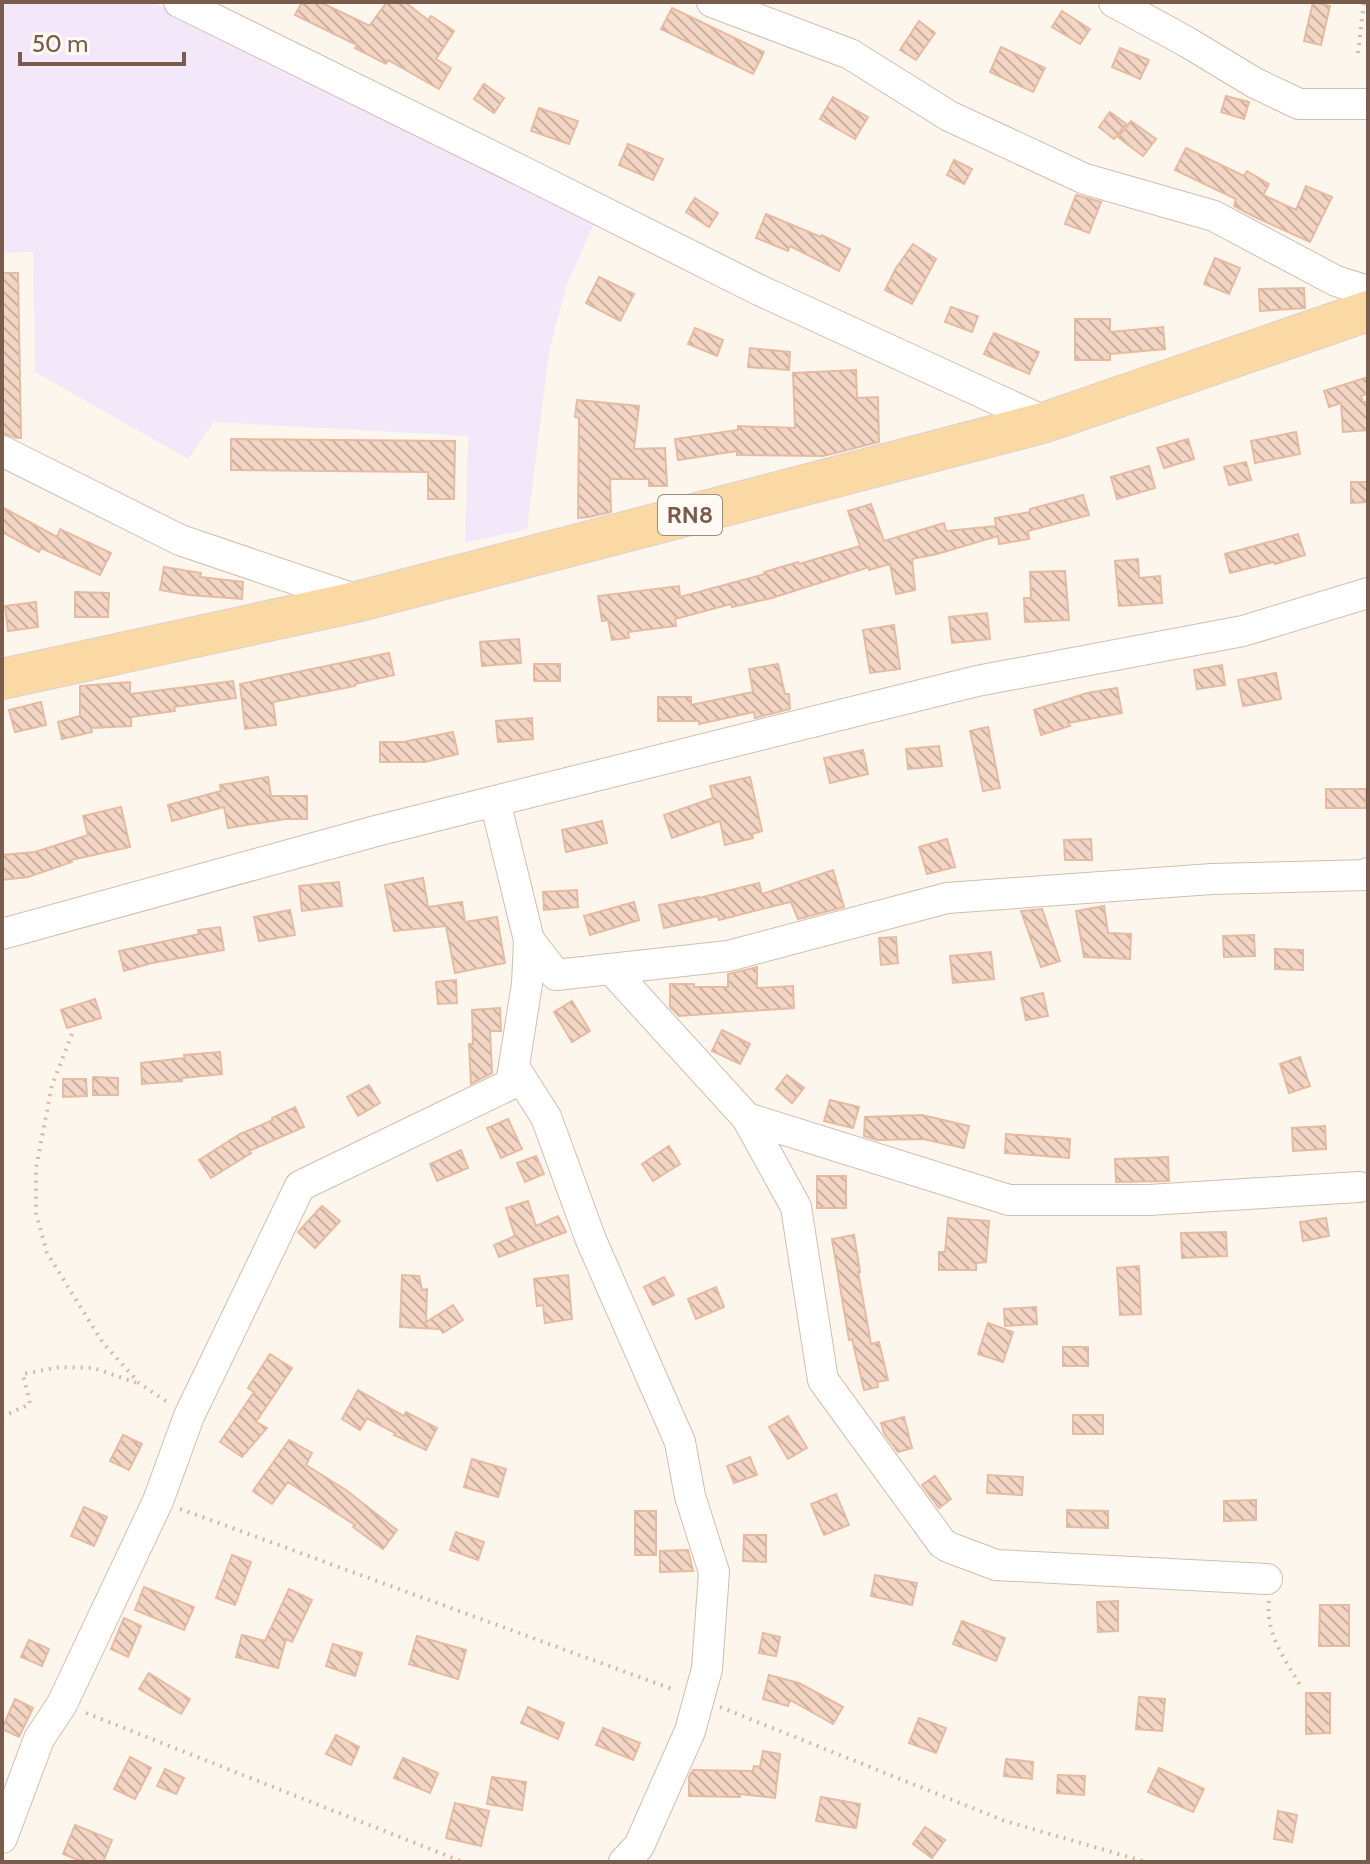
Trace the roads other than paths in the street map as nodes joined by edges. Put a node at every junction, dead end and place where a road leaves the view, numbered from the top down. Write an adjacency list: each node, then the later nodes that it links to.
1 (179, 2): 7 (street)
2 (712, 2): 5 (street)
3 (1114, 2): 4 (street)
4 (1368, 104)
5 (1368, 291)
6 (1368, 311): 7 (main road, RN8)
7 (1046, 422): 9 (main road, RN8)
8 (2, 451): 9 (street)
9 (360, 601): 11 (main road, RN8)
10 (1365, 604): 12 (street)
11 (2, 679)
12 (495, 801): 14 (street); 15 (street)
13 (1368, 873): 16 (street)
14 (2, 934)
15 (529, 940): 16 (street); 17 (street)
16 (611, 969): 18 (street)
17 (514, 1067): 21 (street); 22 (street)
18 (747, 1118): 19 (street); 20 (street)
19 (1359, 1187)
20 (1267, 1579)
21 (2, 1838)
22 (624, 1862)

